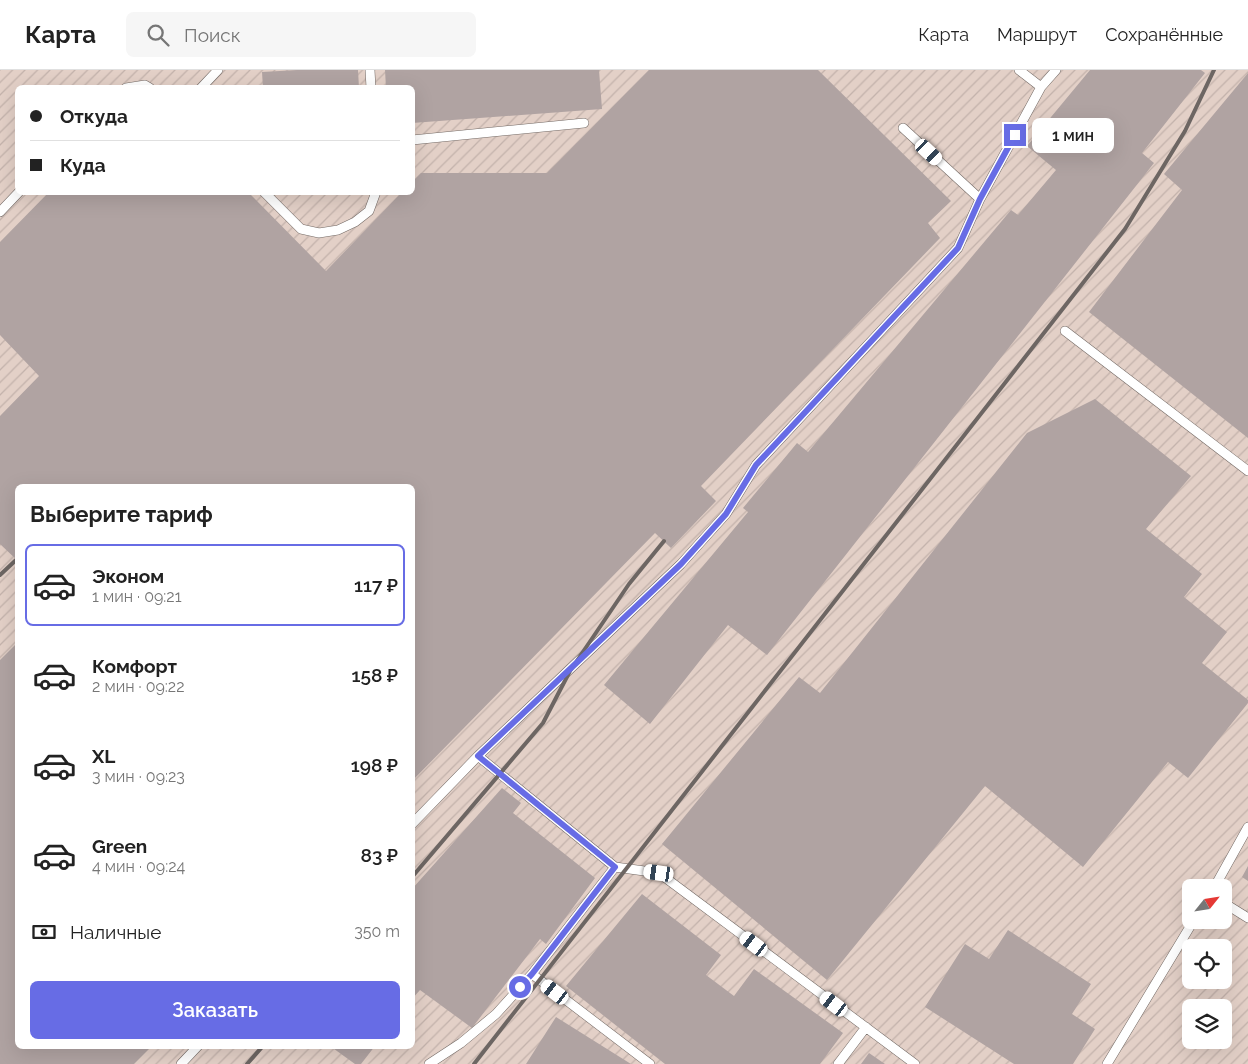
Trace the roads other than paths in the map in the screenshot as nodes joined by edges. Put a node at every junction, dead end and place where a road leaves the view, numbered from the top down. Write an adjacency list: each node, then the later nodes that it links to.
1 (218, 70): 5 (lane)
2 (370, 70): 6 (lane)
3 (1019, 70): 7 (lane)
4 (1056, 70): 7 (lane)
5 (204, 85)
6 (371, 85)
7 (1041, 87): 14 (lane)
8 (584, 124): 10 (lane)
9 (903, 128): 14 (lane)
10 (415, 140)
11 (16, 195): 15 (lane)
12 (267, 195): 13 (lane)
13 (375, 195)
14 (980, 199): 18 (lane)
15 (0, 212)
16 (1065, 331): 17 (lane)
17 (1248, 471)
18 (478, 756): 19 (lane); 21 (lane)
19 (415, 821)
20 (1248, 827): 22 (lane)
21 (615, 867): 26 (lane); 27 (lane)
22 (1219, 879)
23 (1232, 909): 24 (lane)
24 (1248, 918)
25 (1188, 929): 34 (lane)
26 (532, 974): 30 (lane); 31 (lane)
27 (866, 1028): 32 (lane); 33 (lane)
28 (195, 1049): 29 (lane)
29 (181, 1064)
30 (429, 1064)
31 (650, 1064)
32 (838, 1064)
33 (915, 1064)
34 (1106, 1064)

